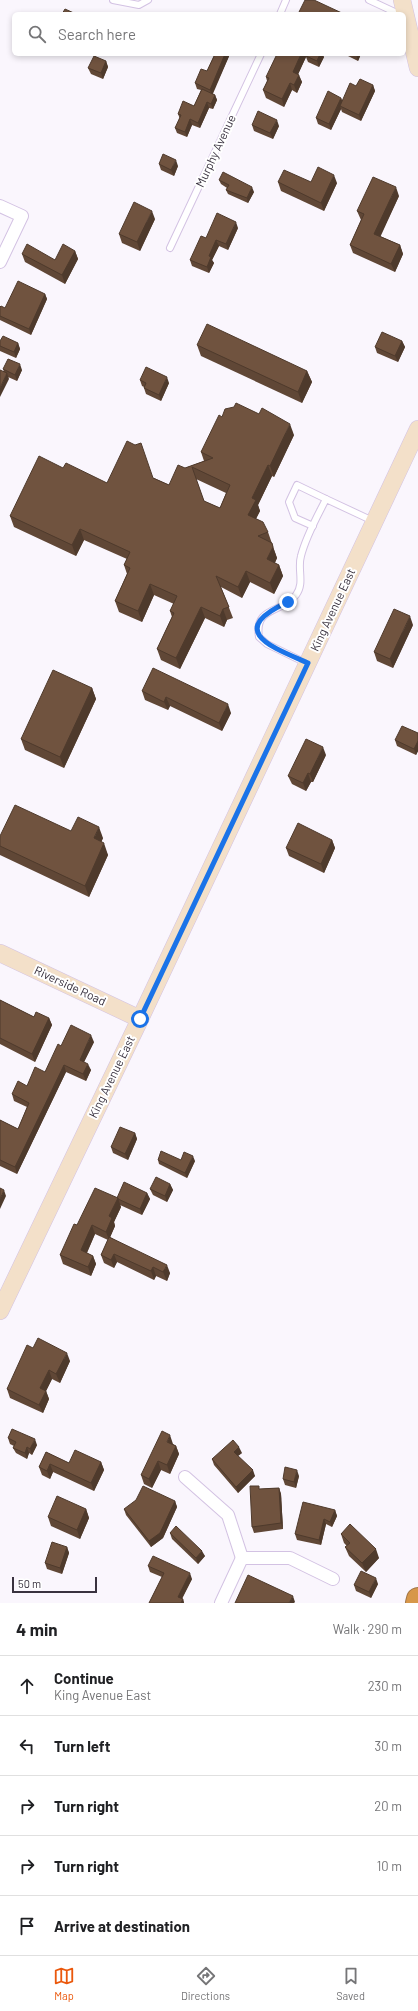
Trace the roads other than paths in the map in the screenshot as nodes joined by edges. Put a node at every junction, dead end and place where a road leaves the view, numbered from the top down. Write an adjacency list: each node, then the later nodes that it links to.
1 (113, 0): 2 (lane)
2 (148, 0)
3 (286, 0): 6 (lane)
4 (369, 0): 7 (lane)
5 (402, 0): 8 (main road)
6 (281, 12)
7 (394, 12)
8 (403, 12)
9 (406, 26): 11 (main road)
10 (260, 56): 13 (lane, Murphy Avenue)
11 (418, 68)
12 (0, 206): 14 (street)
13 (170, 248)
14 (0, 262)
15 (418, 429): 17 (main road, King Avenue East)
16 (326, 499): 17 (lane); 18 (lane); 18 (lane)
17 (374, 521): 19 (main road, King Avenue East)
18 (313, 526): 19 (lane)
19 (308, 663): 21 (main road, King Avenue East)
20 (0, 953): 21 (main road, Riverside Road)
21 (140, 1019): 22 (main road, King Avenue East)
22 (0, 1311)
23 (185, 1477): 24 (street)
24 (242, 1558): 25 (street); 27 (street)
25 (333, 1579)
26 (418, 1599): 28 (highway)
27 (221, 1603)
28 (417, 1603)

